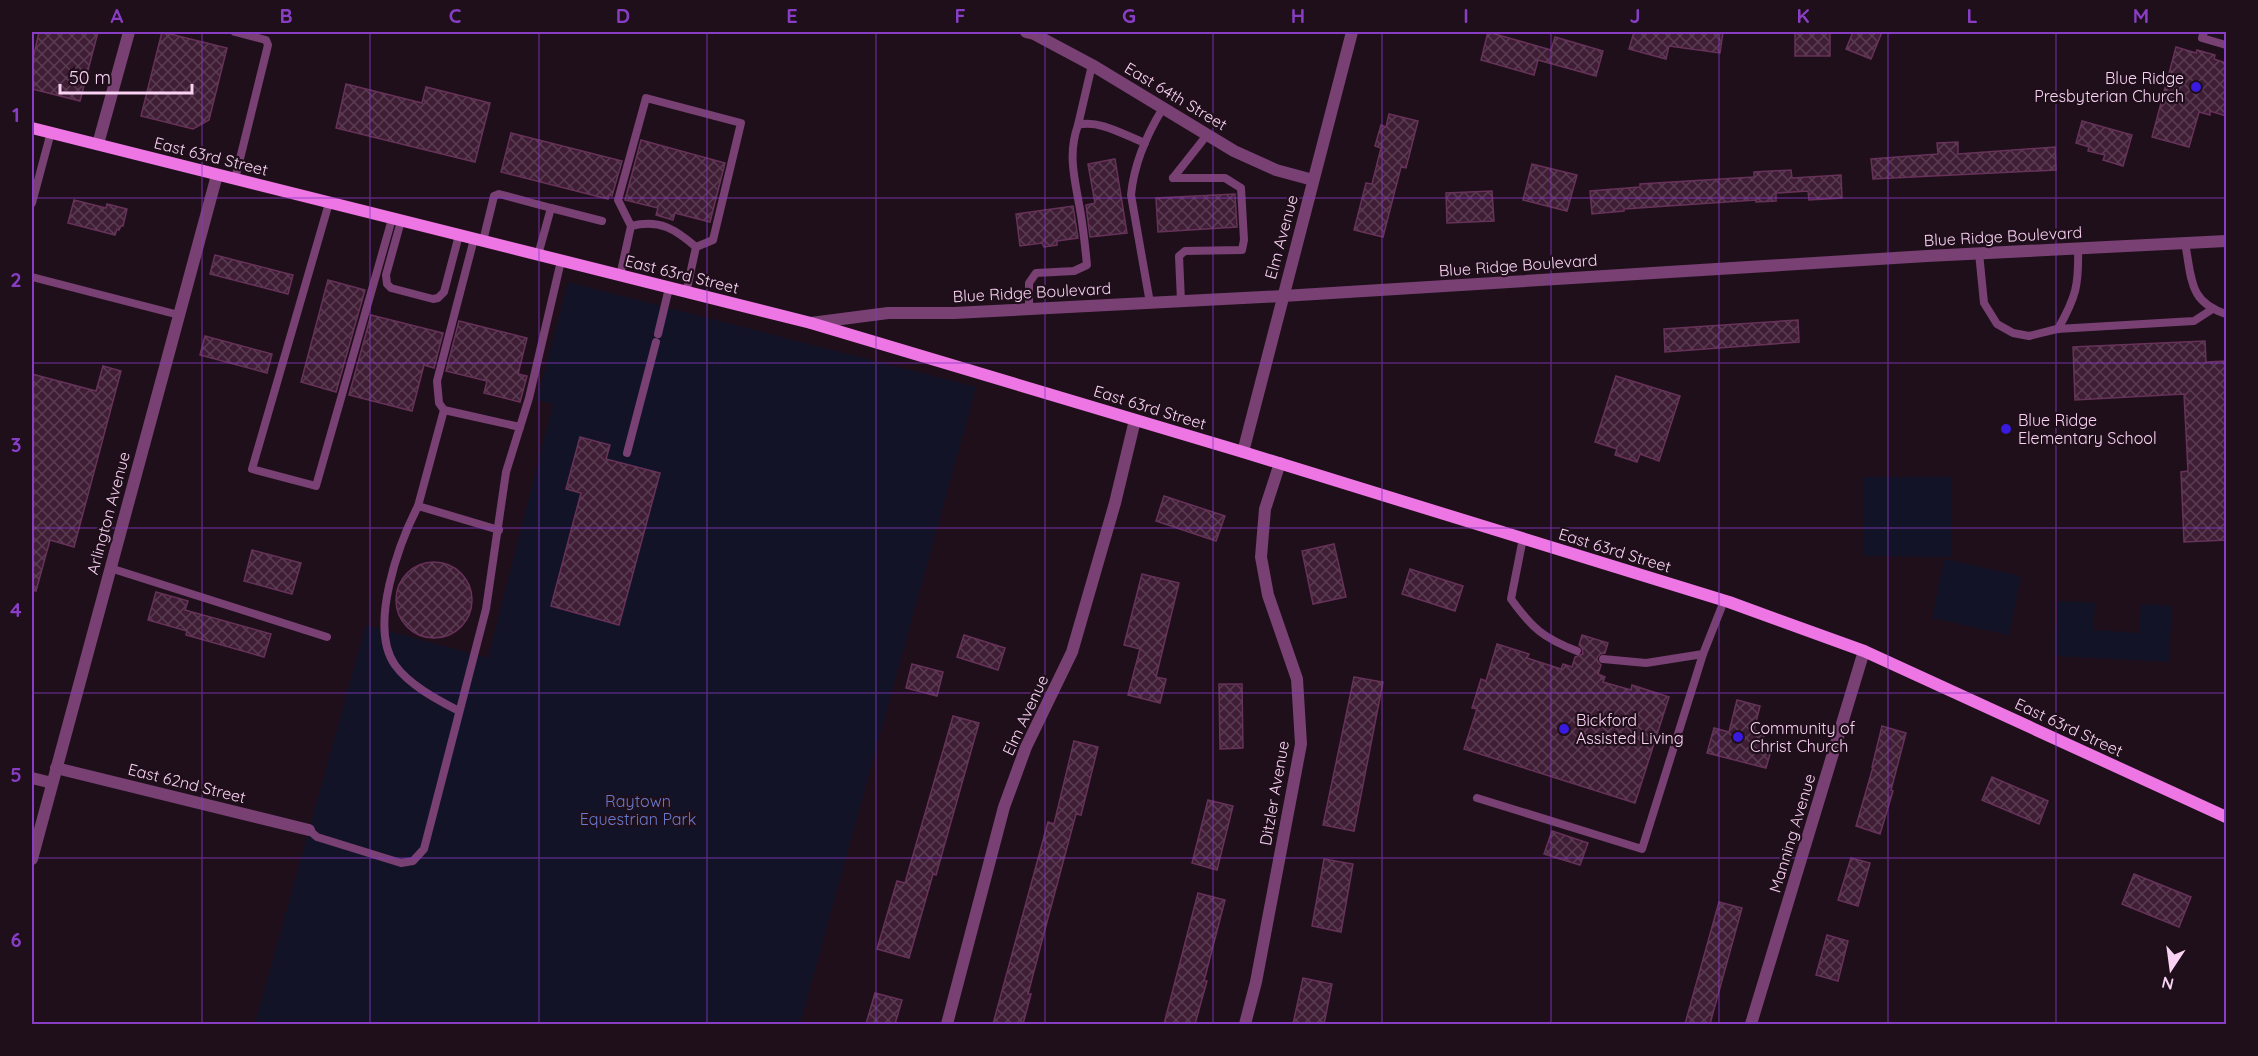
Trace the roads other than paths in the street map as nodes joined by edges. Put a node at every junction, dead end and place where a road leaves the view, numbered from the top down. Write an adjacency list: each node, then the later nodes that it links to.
1 (129, 32): 14 (street)
2 (235, 32): 16 (lane)
3 (1026, 32): 7 (street, East 64th Street)
4 (1352, 32): 17 (street, Elm Avenue)
5 (2204, 32): 6 (lane)
6 (2226, 45)
7 (1092, 65): 8 (street, East 64th Street); 9 (lane)
8 (1163, 108): 12 (street, East 64th Street); 13 (lane)
9 (1078, 125): 13 (lane); 40 (lane)
10 (32, 128): 11 (main road, East 63rd Street)
11 (51, 132): 14 (main road, East 63rd Street); 19 (lane)
12 (1207, 135): 17 (street, East 64th Street); 38 (lane)
13 (1145, 143): 39 (lane)
14 (98, 144): 15 (main road, East 63rd Street)
15 (217, 175): 16 (main road, East 63rd Street); 43 (street, Arlington Avenue)
16 (235, 179): 18 (main road, East 63rd Street)
17 (1313, 180): 37 (street, Elm Avenue)
18 (329, 202): 21 (main road, East 63rd Street); 21 (lane)
19 (32, 203)
20 (551, 208): 22 (lane); 25 (lane); 31 (lane)
21 (396, 220): 24 (main road, East 63rd Street); 24 (lane)
22 (602, 220)
23 (631, 226): 28 (lane); 28 (lane); 33 (lane)
24 (459, 235): 25 (main road, East 63rd Street)
25 (478, 240): 31 (main road, East 63rd Street); 46 (lane)
26 (2226, 242): 27 (street, Blue Ridge Boulevard)
27 (2185, 243): 29 (street, Blue Ridge Boulevard); 41 (lane)
28 (696, 247): 36 (lane)
29 (2078, 249): 30 (street, Blue Ridge Boulevard); 45 (lane)
30 (1978, 253): 37 (street, Blue Ridge Boulevard); 45 (lane)
31 (538, 255): 32 (main road, East 63rd Street)
32 (561, 261): 33 (main road, East 63rd Street); 48 (lane)
33 (620, 276): 35 (main road, East 63rd Street)
34 (32, 277): 43 (lane)
35 (669, 288): 36 (main road, East 63rd Street); 50 (lane)
36 (686, 292): 44 (main road, East 63rd Street)
37 (1283, 296): 38 (street, Blue Ridge Boulevard); 49 (street, Elm Avenue)
38 (1181, 301): 39 (street, Blue Ridge Boulevard)
39 (1150, 303): 40 (street, Blue Ridge Boulevard)
40 (1029, 309): 44 (street, Blue Ridge Boulevard)
41 (2211, 310): 42 (lane); 45 (lane)
42 (2226, 314)
43 (178, 315): 55 (street, Arlington Avenue)
44 (811, 323): 47 (main road, East 63rd Street)
45 (2058, 329)
46 (444, 410): 48 (lane); 52 (lane)
47 (1135, 420): 49 (main road, East 63rd Street); 70 (street, Elm Avenue)
48 (520, 427): 53 (lane)
49 (1243, 452): 51 (main road, East 63rd Street)
50 (627, 453)
51 (1280, 463): 54 (main road, East 63rd Street); 71 (street, Ditzler Avenue)
52 (418, 506): 53 (lane); 62 (lane)
53 (499, 530): 62 (lane)
54 (1523, 538): 56 (main road, East 63rd Street); 58 (lane)
55 (110, 568): 57 (lane); 63 (street, Arlington Avenue)
56 (1724, 601): 59 (main road, East 63rd Street); 60 (lane)
57 (327, 637)
58 (1577, 651)
59 (1864, 651): 67 (main road, East 63rd Street); 72 (street, Manning Avenue)
60 (1703, 654): 61 (lane); 66 (lane)
61 (1603, 659)
62 (459, 711): 68 (lane)
63 (56, 768): 65 (street, Arlington Avenue); 68 (street, East 62nd Street)
64 (32, 778): 65 (street)
65 (52, 783): 69 (street, Arlington Avenue)
66 (1477, 798)
67 (2226, 817)
68 (309, 830)
69 (32, 859)
70 (947, 1024)
71 (1245, 1024)
72 (1751, 1024)

